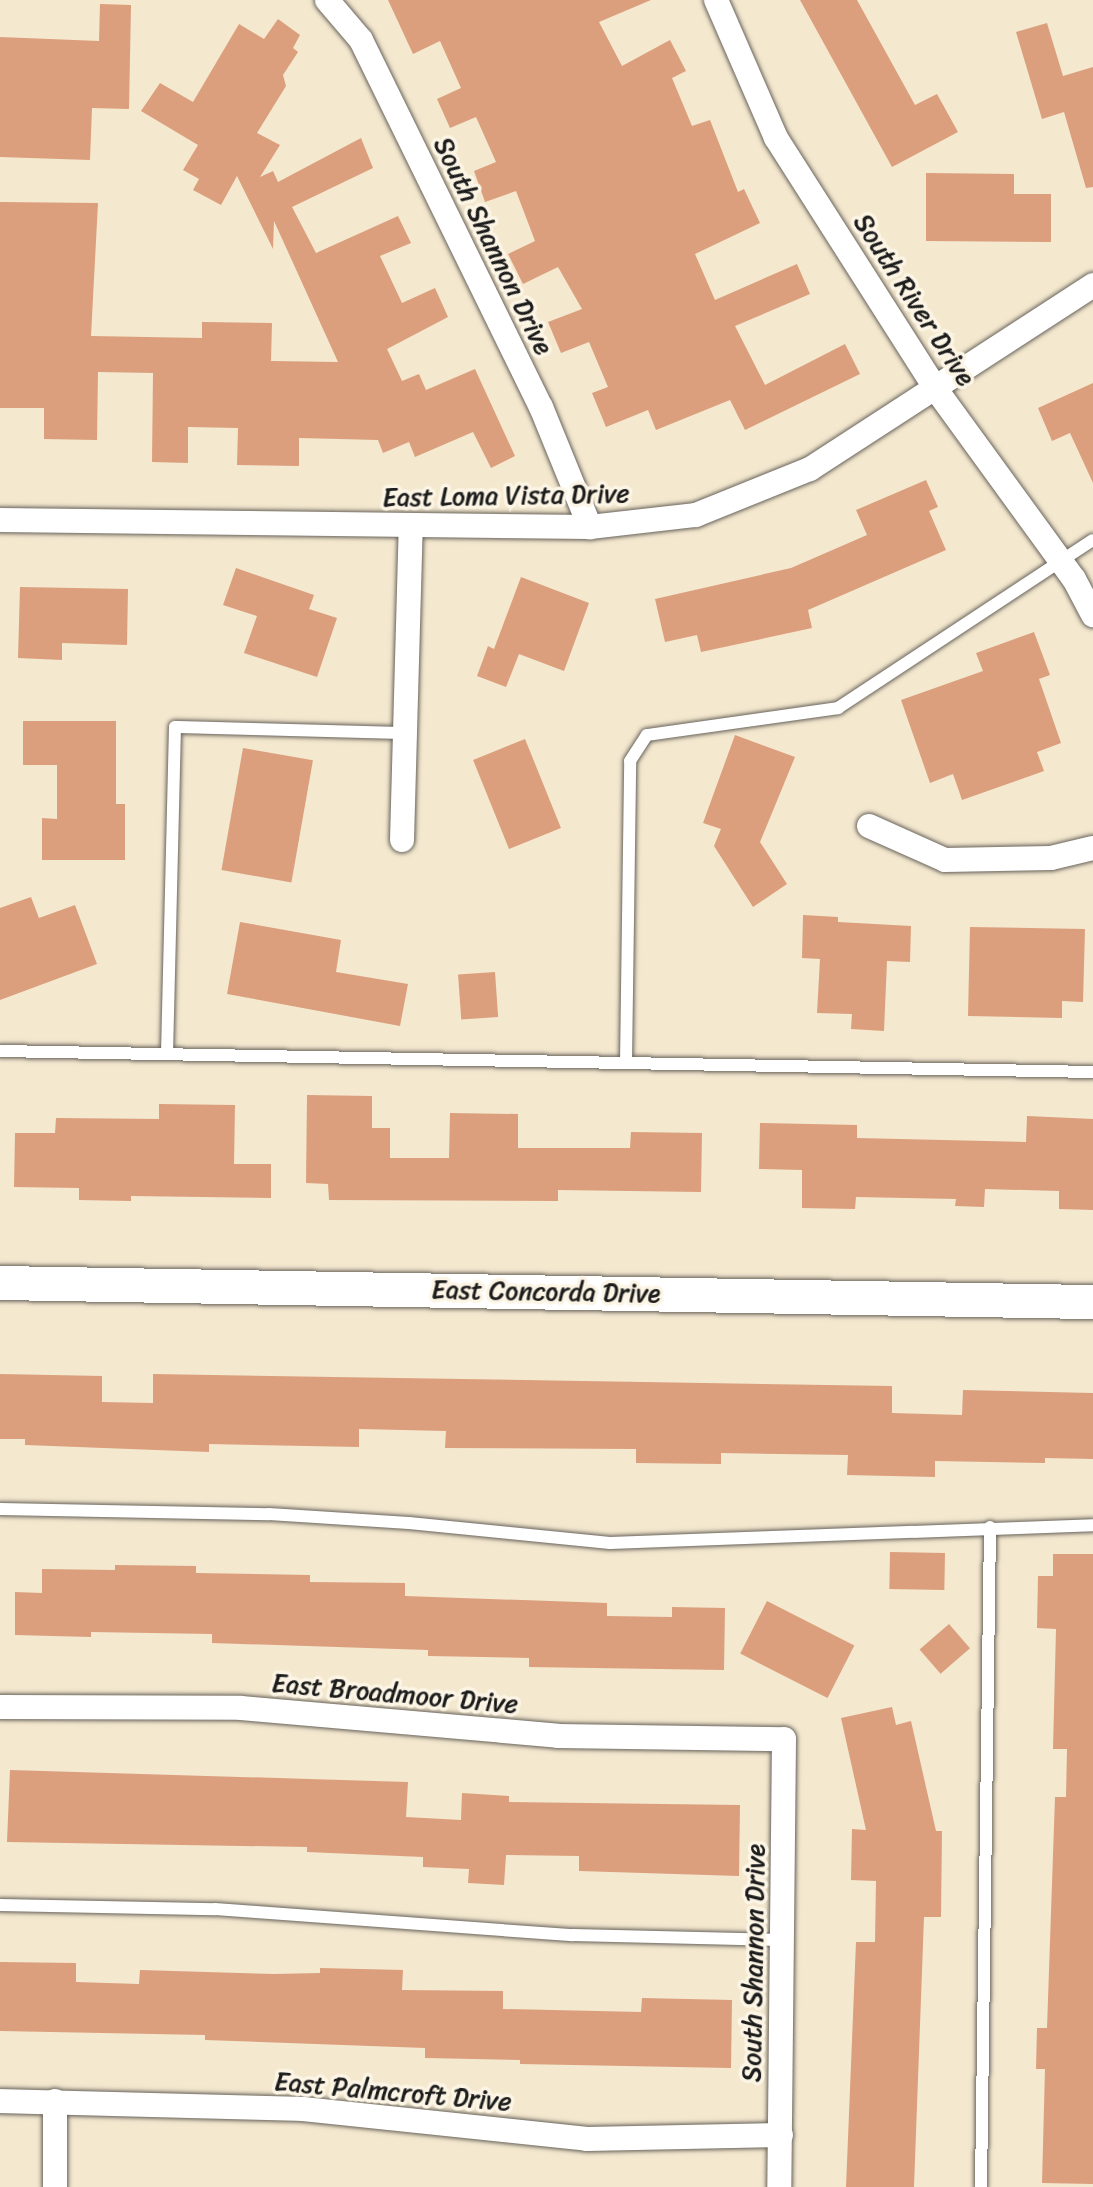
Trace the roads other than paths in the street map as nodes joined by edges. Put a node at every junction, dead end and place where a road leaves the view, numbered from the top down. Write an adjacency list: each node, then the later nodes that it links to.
1 (327, 0): 7 (street, South Shannon Drive)
2 (716, 0): 4 (street, South River Drive)
3 (1093, 285): 4 (street, East Loma Vista Drive)
4 (935, 388): 7 (street, East Loma Vista Drive); 9 (street, South River Drive)
5 (0, 520): 6 (street, East Loma Vista Drive)
6 (411, 527): 7 (street, East Loma Vista Drive); 11 (street)
7 (590, 527)
8 (1093, 540): 9 (lane)
9 (1061, 561): 10 (street, South River Drive); 17 (lane)
10 (1093, 615)
11 (405, 733): 13 (street); 16 (lane)
12 (869, 826): 14 (street)
13 (402, 840)
14 (1093, 848)
15 (0, 1051): 16 (lane)
16 (167, 1054): 17 (lane)
17 (626, 1062): 18 (lane)
18 (1093, 1072)
19 (0, 1283): 20 (street, East Concorda Drive)
20 (1093, 1302)
21 (0, 1509): 23 (lane)
22 (1093, 1525): 23 (lane)
23 (990, 1527): 33 (lane)
24 (0, 1707): 25 (street, East Broadmoor Drive)
25 (784, 1739): 27 (street, South Shannon Drive)
26 (0, 1905): 27 (lane)
27 (782, 1940): 30 (street, South Shannon Drive)
28 (0, 2101): 29 (street, East Palmcroft Drive)
29 (55, 2101): 30 (street, East Palmcroft Drive); 31 (street)
30 (781, 2135): 32 (street, South Shannon Drive)
31 (55, 2187)
32 (779, 2187)
33 (981, 2187)

